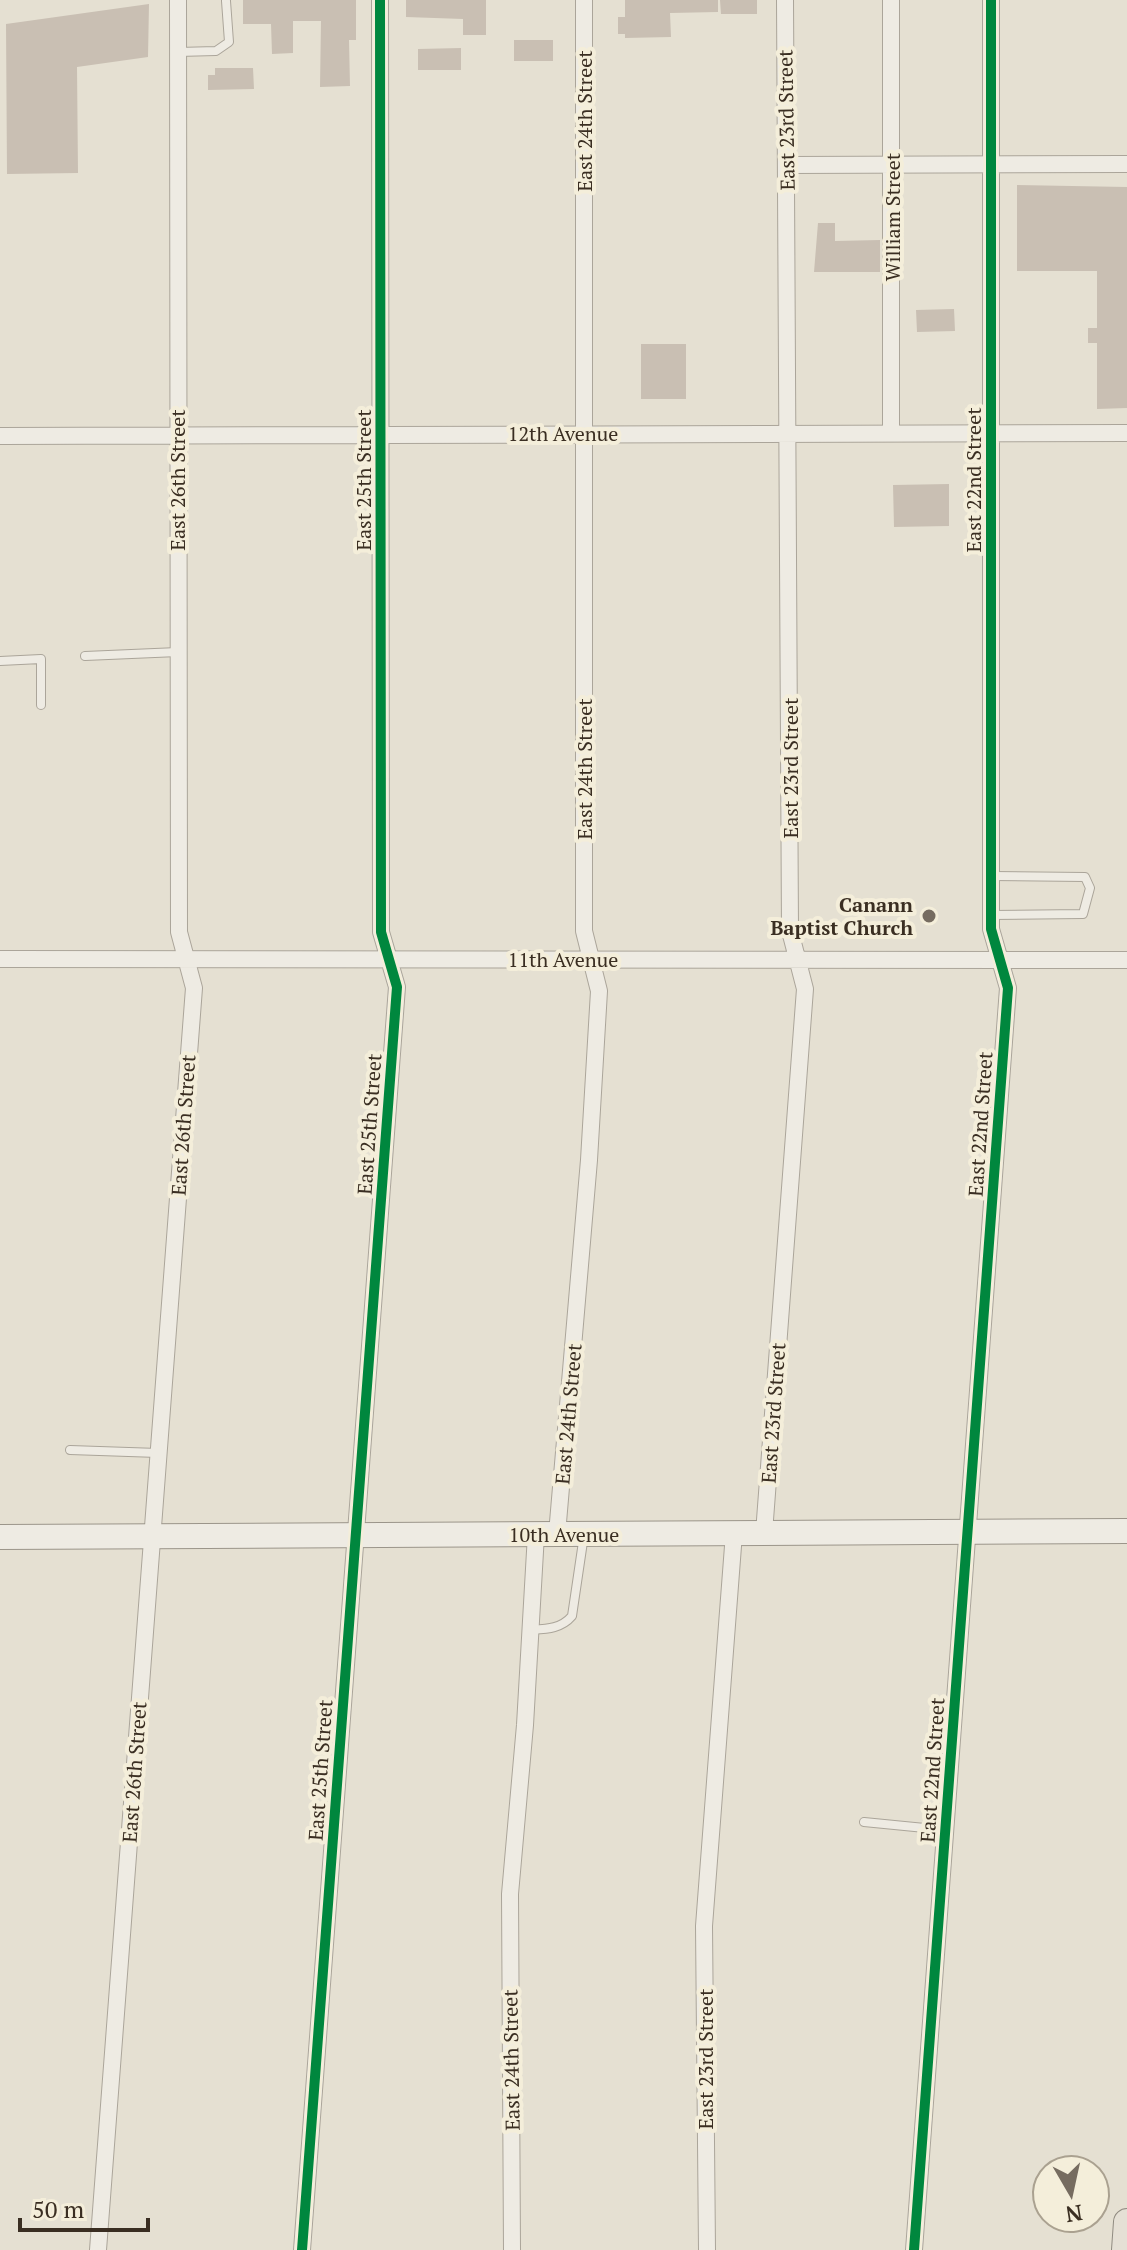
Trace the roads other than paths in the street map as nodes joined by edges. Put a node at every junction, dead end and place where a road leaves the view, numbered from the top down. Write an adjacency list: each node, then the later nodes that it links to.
1 (178, 0): 8 (street, East 26th Street)
2 (380, 0): 18 (street, East 25th Street)
3 (584, 0): 13 (street, East 24th Street)
4 (785, 0): 12 (street, East 23rd Street)
5 (891, 0): 9 (street, William Street)
6 (991, 0): 10 (street, East 22nd Street)
7 (226, 1): 8 (lane)
8 (178, 52): 19 (street, East 26th Street)
9 (892, 164): 10 (street); 12 (street); 15 (street, William Street)
10 (991, 164): 11 (street); 16 (street, East 22nd Street)
11 (1127, 164)
12 (787, 165): 14 (street, East 23rd Street)
13 (584, 432): 14 (street, 12th Avenue); 18 (street, 12th Avenue); 30 (street, East 24th Street)
14 (790, 433): 15 (street, 12th Avenue); 31 (street, East 23rd Street)
15 (891, 433): 16 (street, 12th Avenue)
16 (991, 433): 17 (street, 12th Avenue); 25 (street, East 22nd Street)
17 (1127, 433)
18 (381, 434): 19 (street, 12th Avenue); 29 (street, East 25th Street)
19 (177, 435): 20 (street, 12th Avenue); 21 (street, East 26th Street)
20 (0, 436)
21 (178, 652): 22 (lane); 28 (street, East 26th Street)
22 (85, 656)
23 (0, 661): 24 (lane)
24 (41, 705)
25 (991, 876): 26 (street, East 22nd Street); 26 (lane)
26 (991, 915): 32 (street, East 22nd Street)
27 (0, 959): 28 (street, 11th Avenue)
28 (186, 959): 29 (street, 11th Avenue); 35 (street, East 26th Street)
29 (389, 959): 30 (street, 11th Avenue); 42 (street, East 25th Street)
30 (591, 959): 31 (street, 11th Avenue); 40 (street, East 24th Street)
31 (797, 960): 32 (street, 11th Avenue); 39 (street, East 23rd Street)
32 (999, 960): 33 (street, 11th Avenue); 37 (street, East 22nd Street)
33 (1127, 960)
34 (70, 1450): 35 (lane)
35 (158, 1453): 44 (street, East 26th Street)
36 (1127, 1531): 37 (main road, 10th Avenue)
37 (968, 1532): 39 (main road, 10th Avenue); 47 (street, East 22nd Street)
38 (734, 1533): 39 (main road, 10th Avenue); 41 (main road, 10th Avenue); 52 (street, East 23rd Street)
39 (764, 1533)
40 (546, 1534): 41 (main road, 10th Avenue); 42 (main road, 10th Avenue); 45 (street, East 24th Street)
41 (584, 1534): 45 (lane)
42 (356, 1535): 44 (main road, 10th Avenue); 50 (street, East 25th Street)
43 (0, 1537): 44 (main road, 10th Avenue)
44 (152, 1537): 49 (street, East 26th Street)
45 (530, 1630): 51 (street, East 24th Street)
46 (864, 1822): 47 (lane)
47 (946, 1830): 53 (street, East 22nd Street)
48 (1127, 2222): 54 (main road)
49 (98, 2250)
50 (302, 2250)
51 (512, 2250)
52 (707, 2250)
53 (914, 2250)
54 (1125, 2250)

